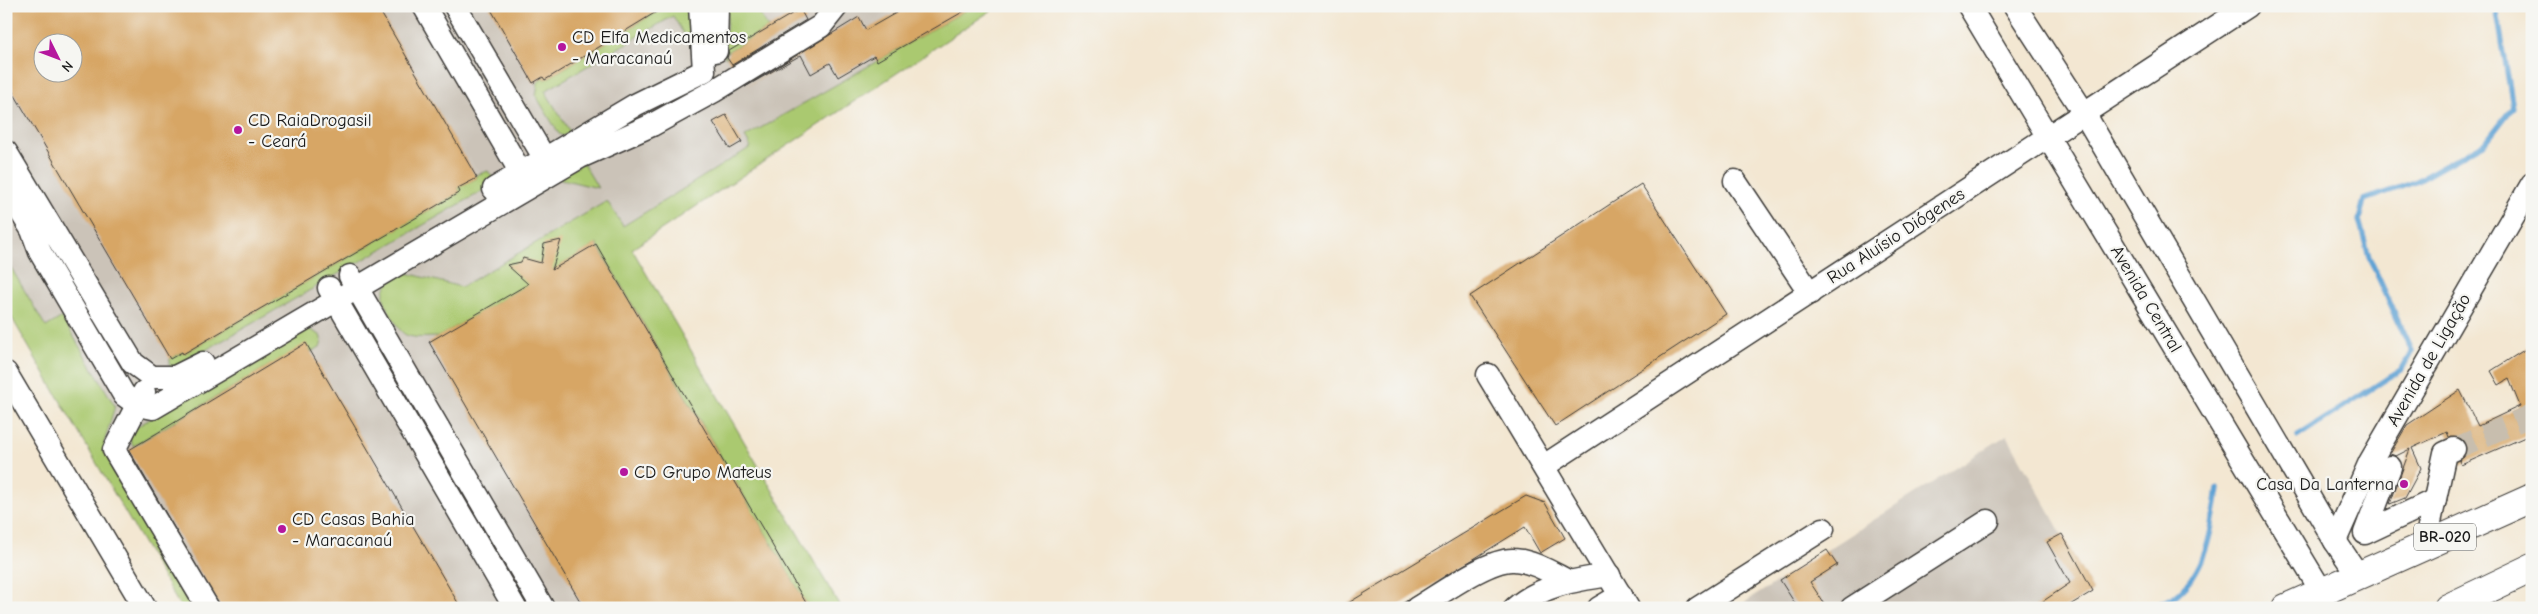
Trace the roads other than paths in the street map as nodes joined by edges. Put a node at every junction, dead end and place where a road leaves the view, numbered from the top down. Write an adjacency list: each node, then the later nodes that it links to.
1 (424, 6): 14 (street)
2 (455, 6): 13 (street)
3 (700, 6): 13 (street)
4 (717, 6): 9 (street)
5 (837, 6): 9 (street)
6 (1969, 6): 11 (street, Avenida Central)
7 (2015, 6): 10 (street)
8 (2248, 6): 10 (street, Rua Aluísio Diógenes)
9 (714, 92): 13 (street)
10 (2084, 113): 11 (street, Rua Aluísio Diógenes); 32 (street)
11 (2048, 137): 19 (street, Rua Aluísio Diógenes); 38 (street, Avenida Central)
12 (6, 152): 23 (street)
13 (549, 165): 14 (street)
14 (525, 180): 18 (street)
15 (1735, 181): 19 (street)
16 (2532, 184): 32 (street, Avenida de Ligação)
17 (6, 188): 24 (street)
18 (353, 282): 20 (street); 43 (street)
19 (1810, 293): 26 (street, Rua Aluísio Diógenes)
20 (333, 294): 23 (street); 24 (street); 42 (street)
21 (6, 373): 40 (street)
22 (1488, 375): 26 (street)
23 (152, 377): 24 (street)
24 (138, 405): 41 (street)
25 (2454, 449): 29 (street)
26 (1544, 466): 35 (street)
27 (2390, 467): 29 (street)
28 (2532, 498): 33 (highway, BR-020)
29 (2435, 500): 33 (street)
30 (1988, 522): 48 (street)
31 (1822, 529): 47 (street)
32 (2335, 540): 36 (street)
33 (2426, 546): 36 (highway, BR-020)
34 (2532, 568): 50 (highway)
35 (1609, 575): 37 (street); 39 (street)
36 (2358, 576): 38 (highway, BR-020)
37 (1568, 581): 44 (street); 45 (street)
38 (2322, 592): 49 (highway, BR-020)
39 (1624, 602): 46 (street)
40 (145, 608)
41 (208, 608)
42 (515, 608)
43 (543, 608)
44 (1416, 608)
45 (1515, 608)
46 (1599, 608)
47 (1698, 608)
48 (1852, 608)
49 (2286, 608)
50 (2448, 608)

